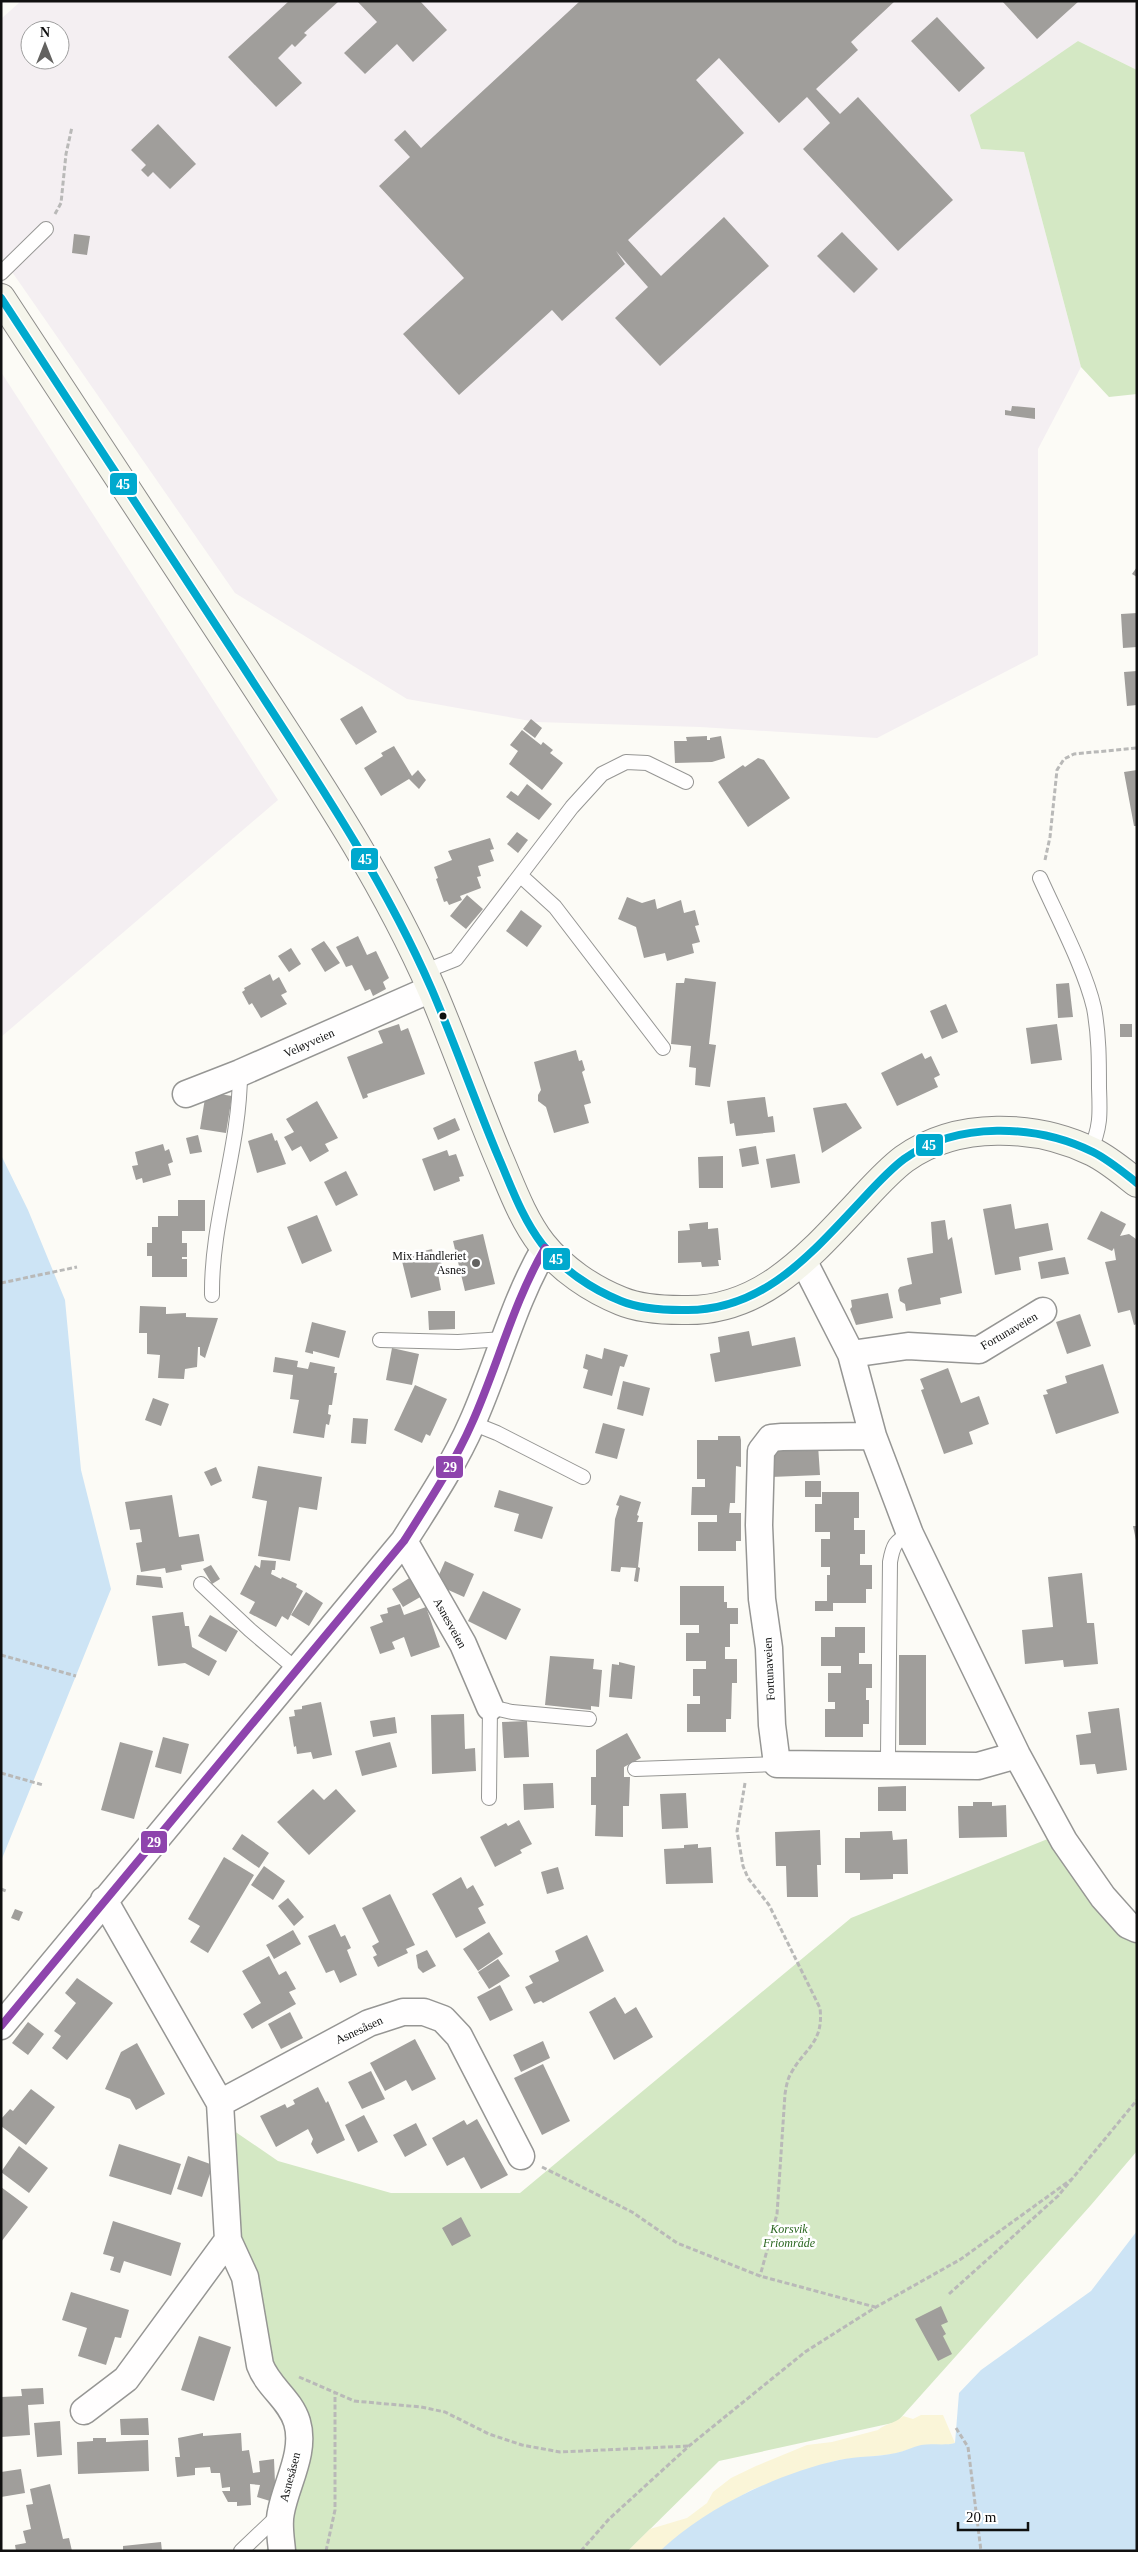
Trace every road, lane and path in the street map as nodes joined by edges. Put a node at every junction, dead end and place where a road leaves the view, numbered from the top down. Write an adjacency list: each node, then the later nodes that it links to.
1 (72, 127): 2 (path)
2 (46, 229): 3 (lane)
3 (1, 273)
4 (1, 298): 9 (main road)
5 (1137, 748): 8 (path)
6 (686, 782): 7 (lane)
7 (521, 876): 9 (lane); 10 (lane)
8 (1040, 878): 13 (lane)
9 (427, 981): 11 (street, Veløyveien); 15 (main road)
10 (663, 1048)
11 (240, 1073): 12 (street, Veløyveien); 19 (lane)
12 (186, 1094)
13 (1090, 1151): 14 (main road); 16 (main road)
14 (1137, 1183)
15 (545, 1248): 16 (main road); 21 (street)
16 (804, 1262): 23 (street)
17 (77, 1267): 18 (path)
18 (1, 1283)
19 (212, 1295)
20 (1043, 1312): 23 (street, Fortunaveien)
21 (504, 1338): 22 (lane); 24 (street)
22 (380, 1340)
23 (851, 1354): 25 (street)
24 (472, 1422): 26 (lane); 28 (street)
25 (873, 1436): 27 (street); 36 (street, Fortunaveien)
26 (583, 1477)
27 (910, 1534): 35 (street); 38 (lane)
28 (404, 1541): 31 (street); 33 (street, Asnesveien)
29 (201, 1584): 31 (lane)
30 (1, 1656): 32 (path)
31 (296, 1669): 45 (street)
32 (76, 1676)
33 (490, 1707): 34 (lane); 42 (lane)
34 (589, 1719)
35 (1017, 1755): 38 (street); 46 (street)
36 (777, 1764): 37 (lane); 38 (street)
37 (749, 1765): 39 (lane); 53 (path)
38 (890, 1766)
39 (635, 1769)
40 (1, 1773): 41 (path)
41 (43, 1785)
42 (489, 1798)
43 (1, 1889): 44 (path)
44 (6, 1891)
45 (104, 1900): 47 (street); 49 (street, Asnesåsen)
46 (1137, 1929)
47 (1, 2026)
48 (1137, 2100): 51 (path)
49 (220, 2103): 50 (street, Asnesåsen); 52 (street, Asnesåsen)
50 (521, 2156): 53 (path)
51 (1072, 2179): 54 (path); 55 (path)
52 (228, 2240): 58 (street); 61 (street, Asnesåsen)
53 (760, 2276): 55 (path)
54 (949, 2294)
55 (876, 2307): 60 (path)
56 (292, 2373): 57 (path)
57 (335, 2394): 60 (path); 64 (path)
58 (84, 2411)
59 (956, 2428): 66 (path)
60 (689, 2446): 65 (path)
61 (280, 2514): 62 (lane); 63 (street, Asnesåsen)
62 (241, 2551)
63 (282, 2551)
64 (326, 2551)
65 (581, 2551)
66 (981, 2551)

